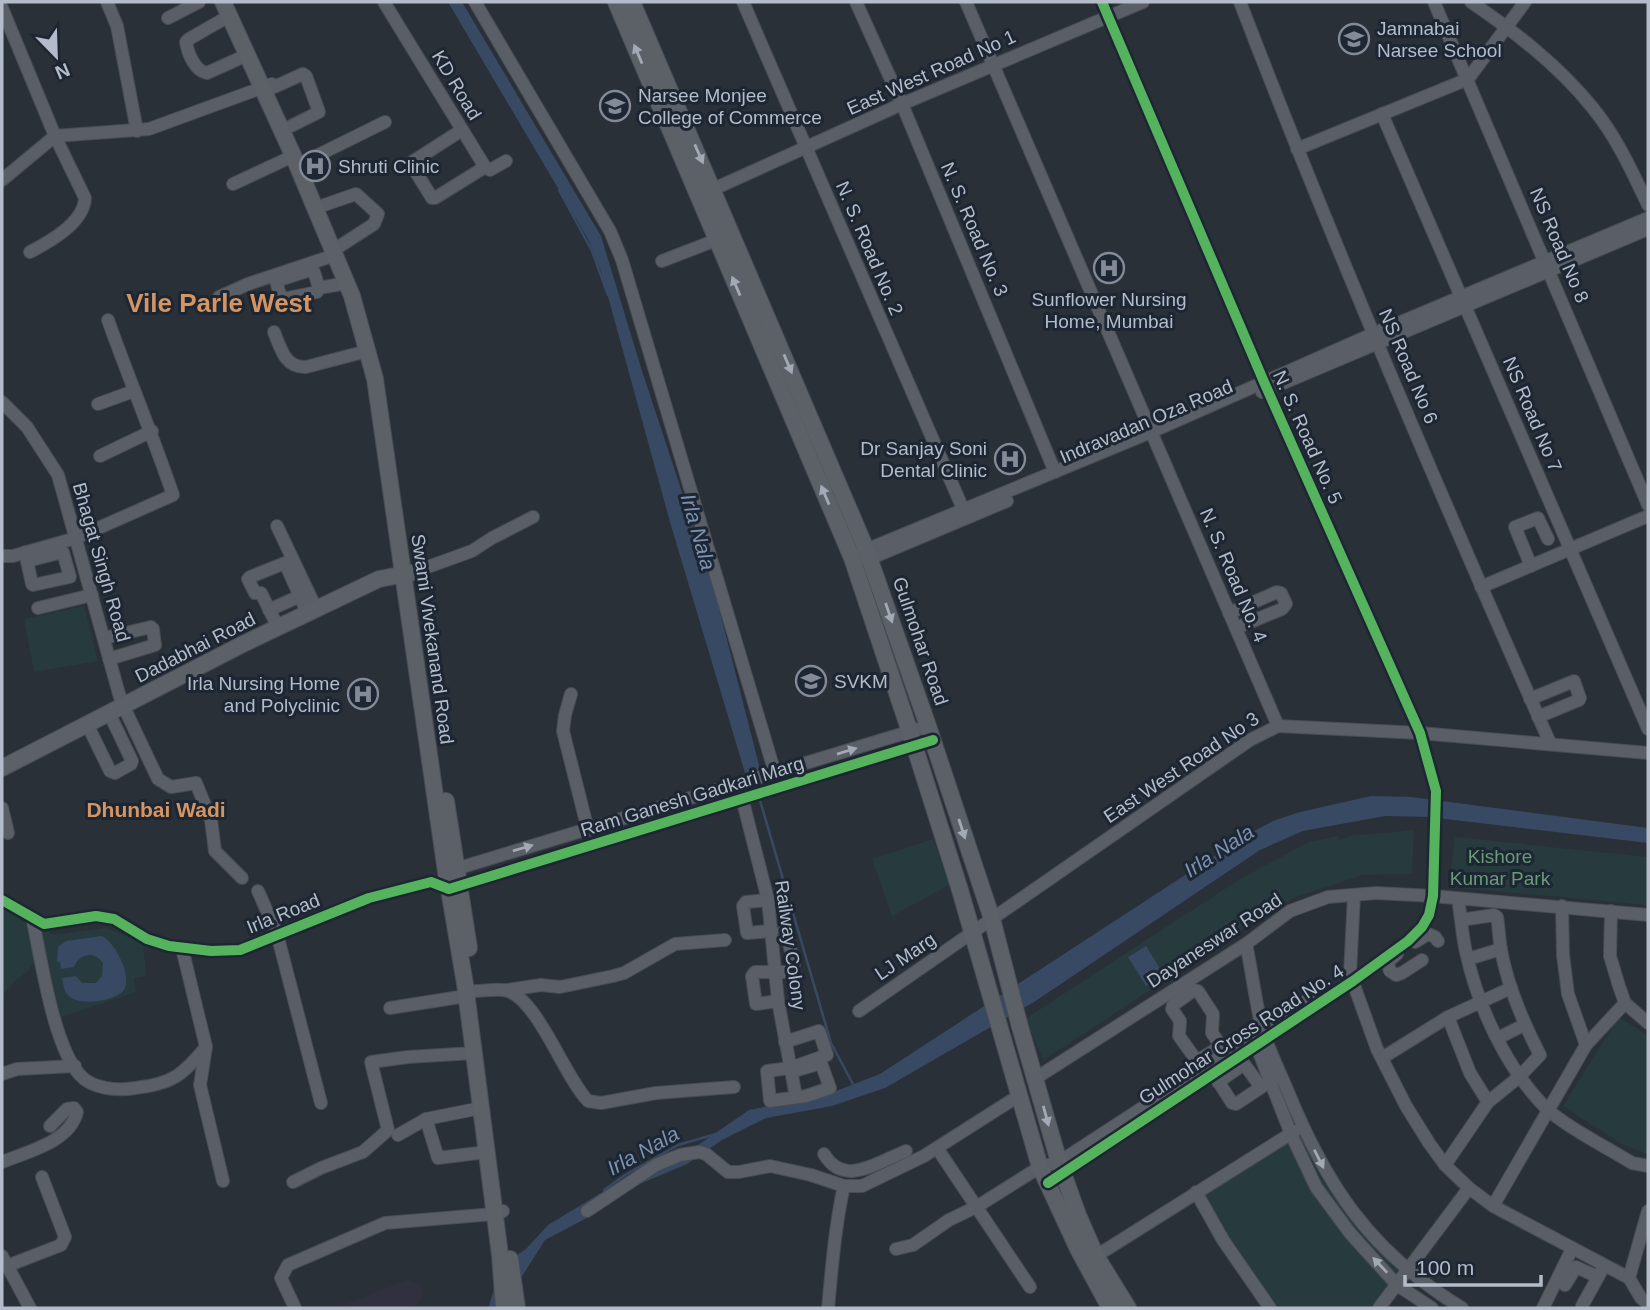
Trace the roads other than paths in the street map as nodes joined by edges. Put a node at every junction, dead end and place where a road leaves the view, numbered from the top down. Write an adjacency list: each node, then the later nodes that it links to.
1 (107, 2): 32 (street)
2 (200, 2): 19 (street)
3 (384, 2): 31 (street, KD Road)
4 (475, 2): 114 (street)
5 (616, 2): 27 (main road, Gulmohar Road, one-way to 5)
6 (632, 2): 25 (main road, Gulmohar Road)
7 (743, 2): 34 (street, N. S. Road No. 2)
8 (856, 2): 26 (street, N. S. Road No. 3)
9 (966, 2): 22 (street)
10 (1102, 2): 18 (street, N. S. Road No. 5)
11 (1143, 2): 18 (street, East West Road No 1)
12 (1240, 2): 35 (street, NS Road No 6)
13 (1434, 2): 23 (street, NS Road No 8)
14 (1471, 2): 20 (street)
15 (1525, 2): 20 (street)
16 (229, 6): 21 (main road, Swami Vivekanand Road); 21 (street); 24 (main road, Swami Vivekanand Road)
17 (2, 8): 33 (street)
18 (1108, 17): 22 (street, East West Road No 1); 61 (street, N. S. Road No. 5)
19 (168, 18)
20 (1507, 26): 23 (street); 45 (street)
21 (247, 55): 24 (main road, Swami Vivekanand Road)
22 (994, 65): 26 (street, East West Road No 1); 66 (street)
23 (1468, 79): 28 (street); 52 (street, NS Road No 8)
24 (269, 86): 30 (main road, Swami Vivekanand Road); 30 (street); 32 (street); 37 (main road, Swami Vivekanand Road)
25 (675, 100): 27 (main road); 42 (main road, Gulmohar Road, one-way to 42)
26 (902, 104): 34 (street, East West Road No 1); 68 (street, N. S. Road No. 3)
27 (660, 107): 43 (main road, Gulmohar Road)
28 (1382, 114): 35 (street); 56 (street, NS Road No 7)
29 (385, 122): 37 (street)
30 (291, 126): 37 (main road, Swami Vivekanand Road)
31 (462, 130): 39 (street, KD Road); 39 (street)
32 (137, 131): 33 (street)
33 (55, 136): 40 (street); 50 (street)
34 (807, 148): 42 (street, East West Road No 1); 70 (street, N. S. Road No. 2)
35 (1297, 149): 59 (street, NS Road No 6)
36 (341, 150): 37 (street)
37 (302, 161): 41 (street); 44 (main road, Swami Vivekanand Road); 49 (main road, Swami Vivekanand Road)
38 (506, 161): 39 (street)
39 (485, 167)
40 (2, 180)
41 (233, 184)
42 (714, 189): 43 (street, East West Road No 1); 78 (main road, Gulmohar Road, one-way to 78)
43 (697, 197): 48 (main road, Gulmohar Road)
44 (324, 205): 49 (main road, Swami Vivekanand Road); 49 (street)
45 (1648, 205)
46 (1648, 218): 52 (street, Indravadan Oza Road)
47 (1648, 229): 52 (street, Indravadan Oza Road)
48 (716, 240): 51 (street); 81 (main road, Gulmohar Road, one-way to 48)
49 (337, 251): 53 (main road, Swami Vivekanand Road); 55 (street); 86 (main road, Swami Vivekanand Road)
50 (30, 252)
51 (662, 261)
52 (1548, 266): 56 (street, Indravadan Oza Road); 69 (street, NS Road No 8)
53 (347, 284): 54 (street); 60 (main road, Swami Vivekanand Road)
54 (319, 288)
55 (219, 297)
56 (1464, 302): 59 (street, Indravadan Oza Road); 74 (street, NS Road No 7)
57 (108, 320): 62 (street)
58 (274, 332): 60 (street)
59 (1377, 339): 61 (street, Indravadan Oza Road); 89 (street, NS Road No 6)
60 (367, 351): 86 (main road, Swami Vivekanand Road)
61 (1266, 386): 66 (street, Indravadan Oza Road); 108 (street, N. S. Road No. 5)
62 (134, 391): 64 (street); 65 (street)
63 (2, 402): 75 (street, Bhagat Singh Road)
64 (98, 404)
65 (152, 432): 67 (street); 75 (street)
66 (1153, 435): 68 (street, Indravadan Oza Road); 78 (street, Indravadan Oza Road); 95 (street, N. S. Road No. 4)
67 (100, 456)
68 (1055, 472): 70 (street, Indravadan Oza Road)
69 (1648, 505)
70 (963, 509): 78 (street, Indravadan Oza Road)
71 (1648, 516): 76 (street)
72 (533, 517): 86 (street)
73 (277, 526): 83 (street)
74 (1561, 528): 76 (street, NS Road No 7); 85 (street)
75 (76, 538): 77 (street); 82 (street, Bhagat Singh Road)
76 (1570, 549): 85 (street); 106 (street, NS Road No 7)
77 (44, 552): 80 (street); 84 (street)
78 (867, 554): 81 (street); 107 (main road, Gulmohar Road, one-way to 107)
79 (2, 556): 80 (street)
80 (26, 557): 84 (street)
81 (852, 558): 109 (main road, Gulmohar Road)
82 (83, 561): 84 (street); 87 (street, Bhagat Singh Road)
83 (290, 564): 93 (street); 96 (street)
84 (67, 565)
85 (1531, 566): 89 (street)
86 (409, 570): 93 (main road, Dadabhai Road); 101 (main road, Dadabhai Road); 120 (main road, Swami Vivekanand Road)
87 (88, 579): 88 (street); 91 (street, Bhagat Singh Road)
88 (72, 583): 90 (street); 92 (street)
89 (1481, 587): 100 (street, NS Road No 6)
90 (34, 591)
91 (92, 595): 92 (street); 101 (street, Bhagat Singh Road)
92 (76, 599): 94 (street)
93 (306, 603): 96 (main road, Dadabhai Road)
94 (38, 608)
95 (1229, 613): 97 (street, N. S. Road No. 4); 97 (street)
96 (272, 616): 101 (main road, Dadabhai Road)
97 (1236, 628): 104 (street, N. S. Road No. 4)
98 (1543, 693): 100 (street); 102 (street); 102 (street)
99 (571, 694): 117 (street)
100 (1530, 699): 103 (street, NS Road No 6)
101 (117, 710): 105 (main road, Dadabhai Road); 105 (street); 112 (main road, Dadabhai Road); 119 (street)
102 (1551, 712): 103 (street)
103 (1538, 717): 110 (street, NS Road No 6)
104 (1278, 726): 108 (street, East West Road No 3); 131 (street, East West Road No 3)
105 (89, 728): 113 (main road, Dadabhai Road)
106 (1648, 729)
107 (930, 733): 109 (street); 131 (main road, Gulmohar Road, one-way to 131)
108 (1420, 733): 110 (street, East West Road No 3); 123 (street, N. S. Road No. 5)
109 (912, 740): 114 (street, Ram Ganesh Gadkari Marg, one-way to 109); 115 (street, Ram Ganesh Gadkari Marg); 135 (main road, Gulmohar Road)
110 (1550, 743): 111 (street, East West Road No 3)
111 (1648, 753)
112 (2, 759)
113 (2, 768)
114 (775, 773): 117 (street, Ram Ganesh Gadkari Marg)
115 (745, 797): 120 (street, Ram Ganesh Gadkari Marg); 126 (street, Railway Colony)
116 (2, 808): 118 (street)
117 (588, 830): 120 (street, Ram Ganesh Gadkari Marg, one-way to 117)
118 (8, 832)
119 (242, 878)
120 (453, 878): 136 (street, Irla Road); 148 (main road, Swami Vivekanand Road)
121 (258, 891): 136 (street)
122 (1354, 895): 123 (street, Dayaneswar Road); 138 (street, Dayaneswar Road); 145 (street)
123 (1433, 896): 124 (street, Dayaneswar Road); 134 (street, Gulmohar Cross Road No. 4); 145 (street, Gulmohar Cross Road No. 4)
124 (1458, 899): 127 (street, Dayaneswar Road); 142 (street)
125 (2, 900): 130 (street, Irla Road)
126 (768, 900): 133 (street, Railway Colony); 133 (street)
127 (1562, 906): 128 (street, Dayaneswar Road); 160 (street)
128 (1611, 911): 129 (street, Dayaneswar Road); 151 (street)
129 (1648, 915)
130 (32, 917): 139 (street, Irla Road); 165 (street)
131 (992, 919): 135 (street, East West Road No 3); 169 (main road, Gulmohar Road)
132 (1467, 919): 140 (street)
133 (778, 930): 144 (street, Railway Colony); 144 (street)
134 (1427, 932): 143 (street); 145 (street, Gulmohar Cross Road No. 4)
135 (973, 933): 153 (street, LJ Marg); 173 (main road, Gulmohar Road)
136 (277, 934): 139 (street, Irla Road); 176 (street)
137 (725, 940): 147 (street)
138 (1246, 943): 157 (street); 169 (street, Dayaneswar Road)
139 (182, 948): 161 (street)
140 (1501, 951): 142 (street); 146 (street)
141 (1422, 960): 143 (street)
142 (1468, 965): 150 (street)
143 (1391, 967): 145 (street)
144 (775, 971): 149 (street, Railway Colony); 149 (street)
145 (1353, 981): 157 (street, Gulmohar Cross Road No. 4); 164 (street)
146 (1511, 988): 150 (street); 156 (street)
147 (507, 990): 148 (street); 172 (street)
148 (471, 993): 152 (street); 163 (main road, Swami Vivekanand Road); 205 (main road, Swami Vivekanand Road)
149 (778, 1001): 159 (street, Railway Colony)
150 (1482, 1001): 154 (street); 158 (street)
151 (1625, 1003): 155 (street); 160 (street)
152 (390, 1008)
153 (859, 1011)
154 (1448, 1017): 164 (street); 175 (street)
155 (1648, 1023)
156 (1524, 1025): 158 (street); 168 (street)
157 (1259, 1037): 162 (street, Gulmohar Cross Road No. 4); 170 (street, Gulmohar Cross Road No. 4); 171 (street)
158 (1498, 1038): 168 (street)
159 (785, 1042): 166 (street, Railway Colony); 166 (street)
160 (1586, 1045): 178 (street)
161 (206, 1047): 165 (street); 194 (street)
162 (1224, 1050): 162 (street); 191 (street, Gulmohar Cross Road No. 4)
163 (474, 1053): 177 (main road, Swami Vivekanand Road); 195 (street)
164 (1382, 1058): 188 (street)
165 (75, 1066): 167 (street)
166 (790, 1070): 174 (street, Railway Colony); 174 (street); 174 (street)
167 (2, 1074)
168 (1519, 1077): 175 (street); 178 (street)
169 (1036, 1078): 191 (main road, Gulmohar Road, one-way to 191)
170 (1215, 1078): 171 (street); 171 (street); 191 (street, Gulmohar Cross Road No. 4)
171 (1271, 1080): 181 (street)
172 (734, 1087)
173 (1020, 1095): 183 (street); 190 (main road, Gulmohar Road)
174 (796, 1097)
175 (1488, 1102): 188 (street)
176 (321, 1103)
177 (481, 1108): 179 (street); 185 (main road, Swami Vivekanand Road)
178 (1548, 1110): 189 (street); 202 (street)
179 (426, 1119): 182 (street); 185 (street)
180 (50, 1126): 187 (street)
181 (1296, 1130): 200 (street); 210 (street, one-way to 210); 214 (street, one-way to 181)
182 (398, 1135)
183 (937, 1148): 197 (street); 201 (street)
184 (906, 1151): 192 (street)
185 (486, 1152): 205 (main road, Swami Vivekanand Road)
186 (824, 1154): 192 (street)
187 (2, 1162)
188 (1445, 1165): 199 (street)
189 (1648, 1166)
190 (1040, 1167): 191 (street, Gulmohar Cross Road No. 4); 196 (main road, Gulmohar Road); 201 (street, Gulmohar Cross Road No. 4)
191 (1061, 1168): 196 (street, Gulmohar Cross Road No. 4); 208 (main road, Gulmohar Road)
192 (856, 1171): 197 (street)
193 (42, 1177): 209 (street)
194 (223, 1181)
195 (293, 1182)
196 (1048, 1183): 211 (main road, Gulmohar Road)
197 (862, 1185): 198 (street)
198 (844, 1186): 203 (street); 222 (street)
199 (1469, 1188): 202 (street); 210 (street)
200 (1196, 1192): 208 (street); 225 (street)
201 (978, 1206): 206 (street, Gulmohar Cross Road No. 4); 216 (street)
202 (1493, 1206): 207 (street)
203 (587, 1211)
204 (1648, 1211): 213 (street)
205 (499, 1212): 218 (main road, Swami Vivekanand Road); 221 (street)
206 (896, 1249)
207 (1572, 1249): 212 (street); 229 (street)
208 (1096, 1256): 211 (street); 224 (main road, Gulmohar Road)
209 (5, 1261): 220 (street)
210 (1408, 1271): 214 (street); 228 (street)
211 (1089, 1272): 223 (main road, Gulmohar Road)
212 (1601, 1272): 213 (street); 215 (street); 219 (street)
213 (1629, 1278): 217 (street)
214 (1397, 1285): 226 (street); 227 (street)
215 (1564, 1285)
216 (1030, 1287)
217 (1648, 1304)
218 (512, 1305)
219 (1582, 1306)
220 (30, 1308)
221 (295, 1308)
222 (828, 1308)
223 (1111, 1308)
224 (1128, 1308)
225 (1270, 1308)
226 (1379, 1308)
227 (1432, 1308)
228 (1462, 1308)
229 (1543, 1308)

